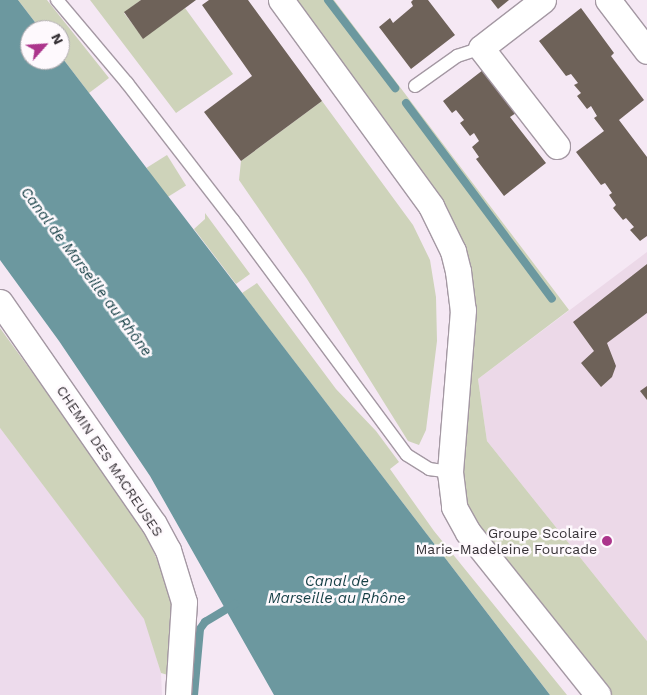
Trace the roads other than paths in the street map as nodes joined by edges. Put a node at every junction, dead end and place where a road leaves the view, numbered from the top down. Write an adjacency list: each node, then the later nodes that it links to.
1 (57, 0): 10 (lane)
2 (282, 0): 10 (street)
3 (543, 0): 5 (street)
4 (608, 0): 6 (street)
5 (481, 48): 7 (lane); 8 (street)
6 (647, 50)
7 (415, 86)
8 (557, 146)
9 (0, 302): 11 (street, CHEMIN DES MACREUSES)
10 (450, 472): 12 (street)
11 (178, 695)
12 (598, 695)

